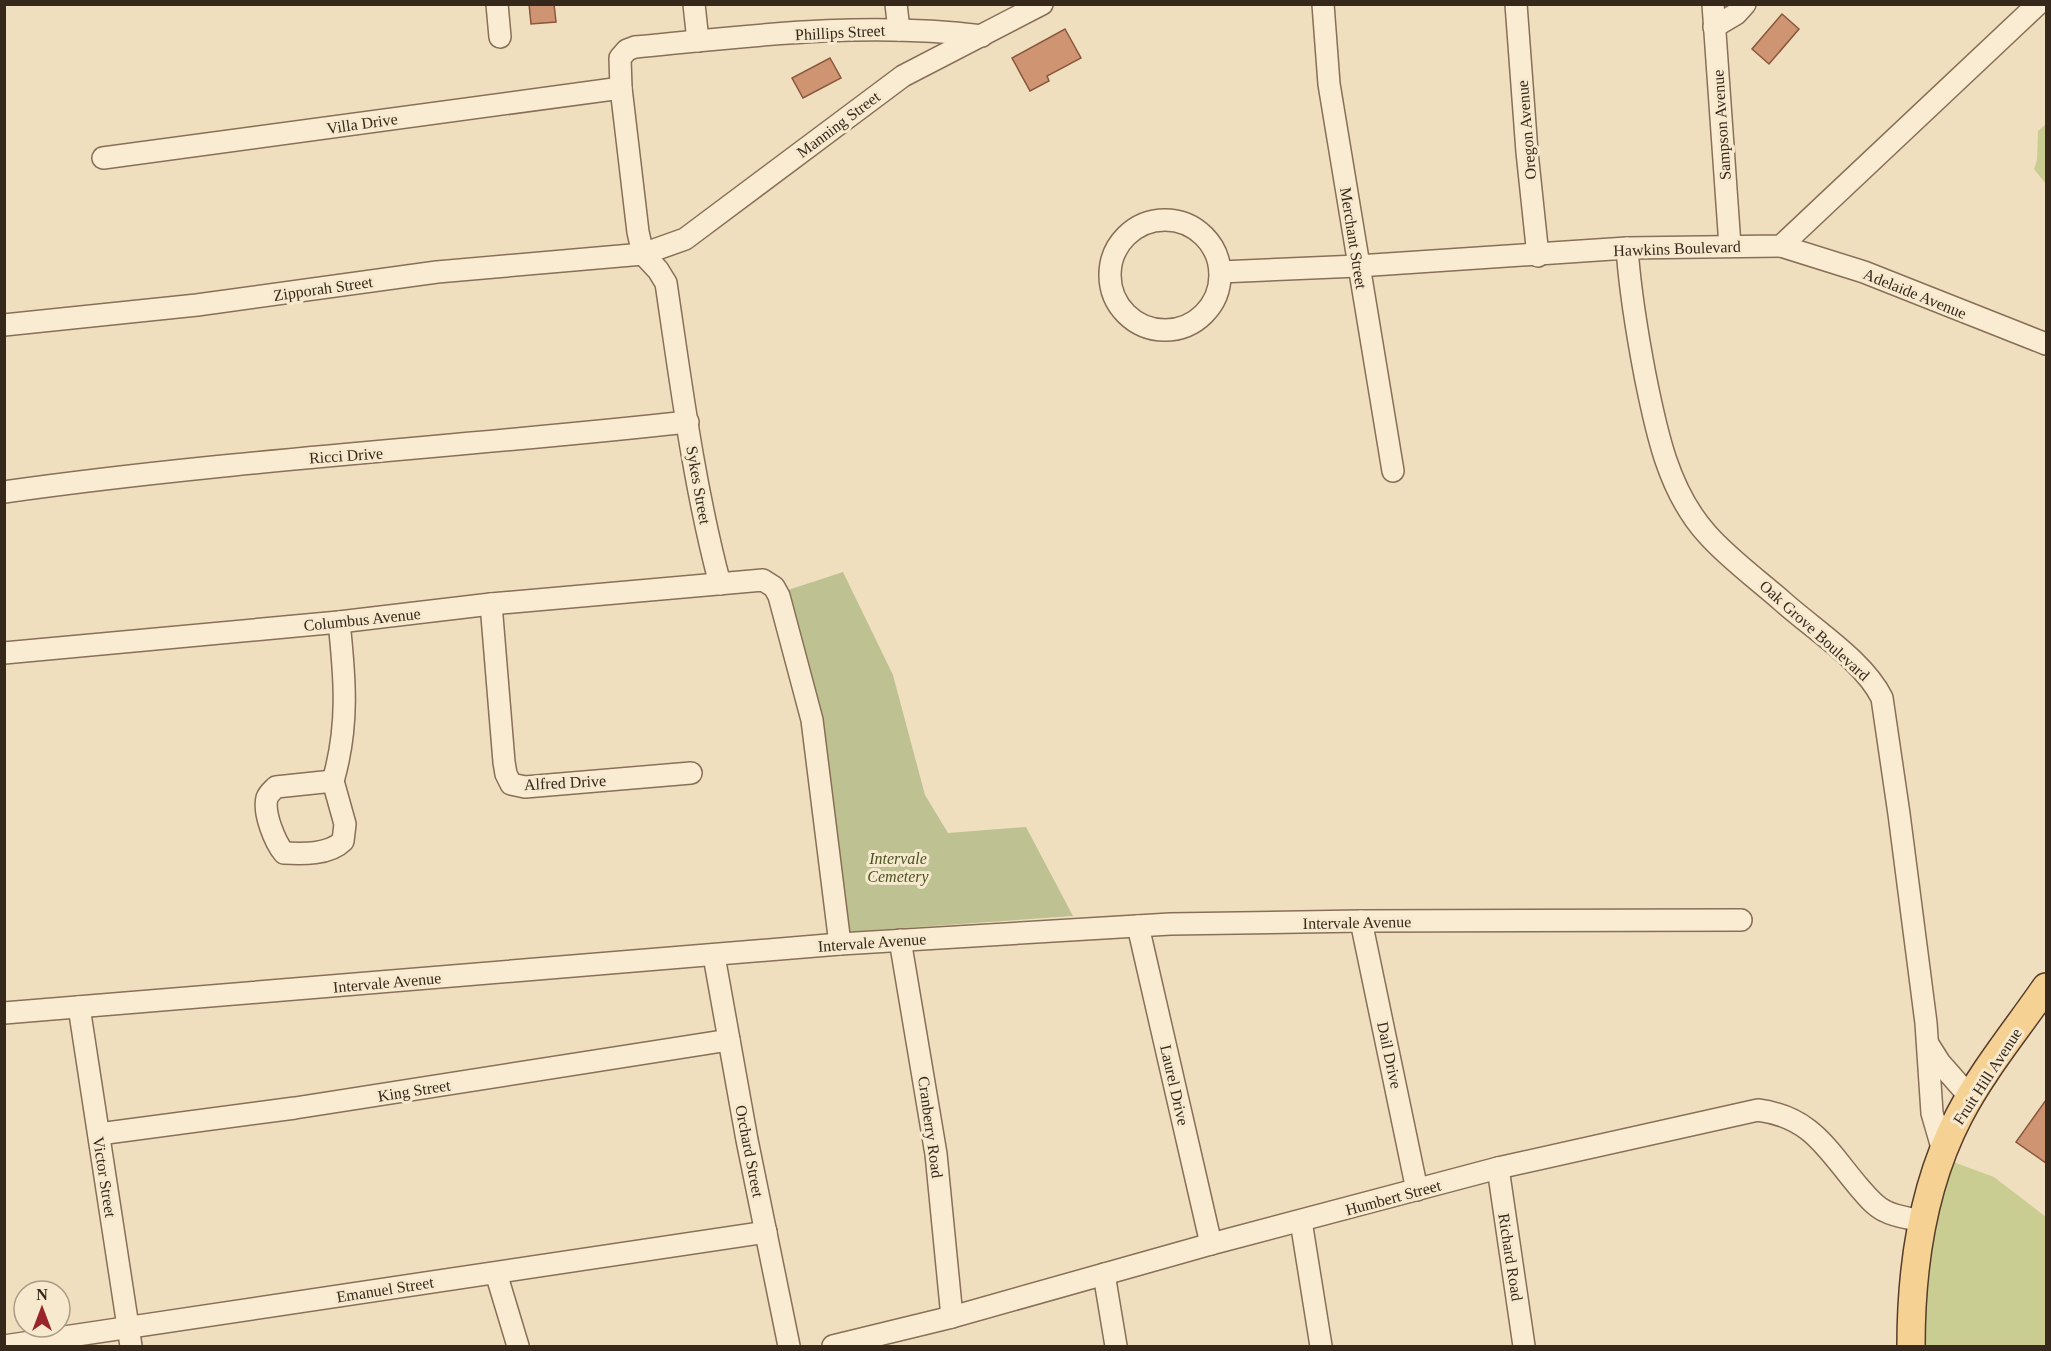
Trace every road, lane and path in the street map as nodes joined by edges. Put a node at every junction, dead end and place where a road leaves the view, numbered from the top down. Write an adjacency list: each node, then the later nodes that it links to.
1 (497, 4): 13 (street)
2 (694, 4): 14 (street)
3 (896, 4): 11 (street)
4 (1042, 4): 12 (street, Manning Street)
5 (1323, 4): 22 (street, Merchant Street)
6 (1516, 4): 21 (street, Oregon Avenue)
7 (1713, 4): 10 (street, Sampson Avenue)
8 (1744, 4): 10 (street)
9 (2038, 4): 18 (street)
10 (1714, 27): 17 (street, Sampson Avenue)
11 (899, 30): 12 (street, Phillips Street); 14 (street, Phillips Street)
12 (981, 36): 20 (street, Manning Street)
13 (500, 37)
14 (698, 41): 15 (street, Sykes Street)
15 (621, 88): 16 (street, Villa Drive); 20 (street, Sykes Street)
16 (103, 158)
17 (1730, 246): 18 (street, Hawkins Boulevard); 19 (street, Hawkins Boulevard)
18 (1781, 246): 25 (street, Adelaide Avenue)
19 (1627, 249): 21 (street, Hawkins Boulevard); 45 (street, Oak Grove Boulevard)
20 (643, 254): 24 (street, Zipporah Street); 26 (street, Sykes Street)
21 (1538, 256): 22 (street, Hawkins Boulevard)
22 (1358, 266): 23 (street, Hawkins Boulevard); 27 (street, Merchant Street)
23 (1220, 272): 23 (street)
24 (4, 325)
25 (2046, 344)
26 (688, 422): 28 (street, Ricci Drive); 29 (street, Sykes Street)
27 (1393, 471)
28 (4, 492)
29 (720, 584): 30 (street, Columbus Avenue); 39 (street)
30 (491, 604): 31 (street, Columbus Avenue); 33 (street, Alfred Drive)
31 (339, 622): 32 (street, Columbus Avenue); 34 (street)
32 (4, 653)
33 (691, 773)
34 (333, 781)
35 (1741, 920): 36 (street, Intervale Avenue)
36 (1361, 921): 37 (street, Intervale Avenue); 50 (street, Dail Drive)
37 (1138, 926): 38 (street, Intervale Avenue); 54 (street, Laurel Drive)
38 (900, 940): 39 (street, Intervale Avenue); 57 (street, Cranberry Road)
39 (840, 944): 40 (street, Intervale Avenue)
40 (714, 956): 42 (street, Intervale Avenue); 44 (street, Orchard Street)
41 (2046, 987): 46 (main road, Fruit Hill Avenue)
42 (79, 1007): 43 (street, Intervale Avenue); 47 (street, Victor Street)
43 (4, 1013)
44 (729, 1040): 47 (street, King Street); 53 (street, Orchard Street)
45 (1928, 1043): 46 (street, Oak Grove Boulevard); 48 (street, Oak Grove Boulevard)
46 (1970, 1097): 48 (main road, Fruit Hill Avenue)
47 (99, 1134): 58 (street, Victor Street)
48 (1944, 1151): 52 (main road, Fruit Hill Avenue)
49 (1497, 1168): 50 (street, Humbert Street); 52 (street, Humbert Street); 65 (street, Richard Road)
50 (1417, 1190): 51 (street, Humbert Street)
51 (1301, 1221): 54 (street, Humbert Street); 64 (street)
52 (1921, 1221): 66 (main road, Fruit Hill Avenue)
53 (766, 1232): 55 (street, Emanuel Street); 61 (street, Orchard Street)
54 (1211, 1244): 56 (street, Humbert Street)
55 (496, 1272): 58 (street, Emanuel Street); 60 (street)
56 (1104, 1274): 57 (street, Humbert Street); 63 (street)
57 (952, 1317): 62 (street, Humbert Street)
58 (130, 1338): 59 (street, Emanuel Street)
59 (4, 1346)
60 (518, 1347)
61 (789, 1347)
62 (833, 1347)
63 (1116, 1347)
64 (1320, 1347)
65 (1524, 1347)
66 (1911, 1347)

